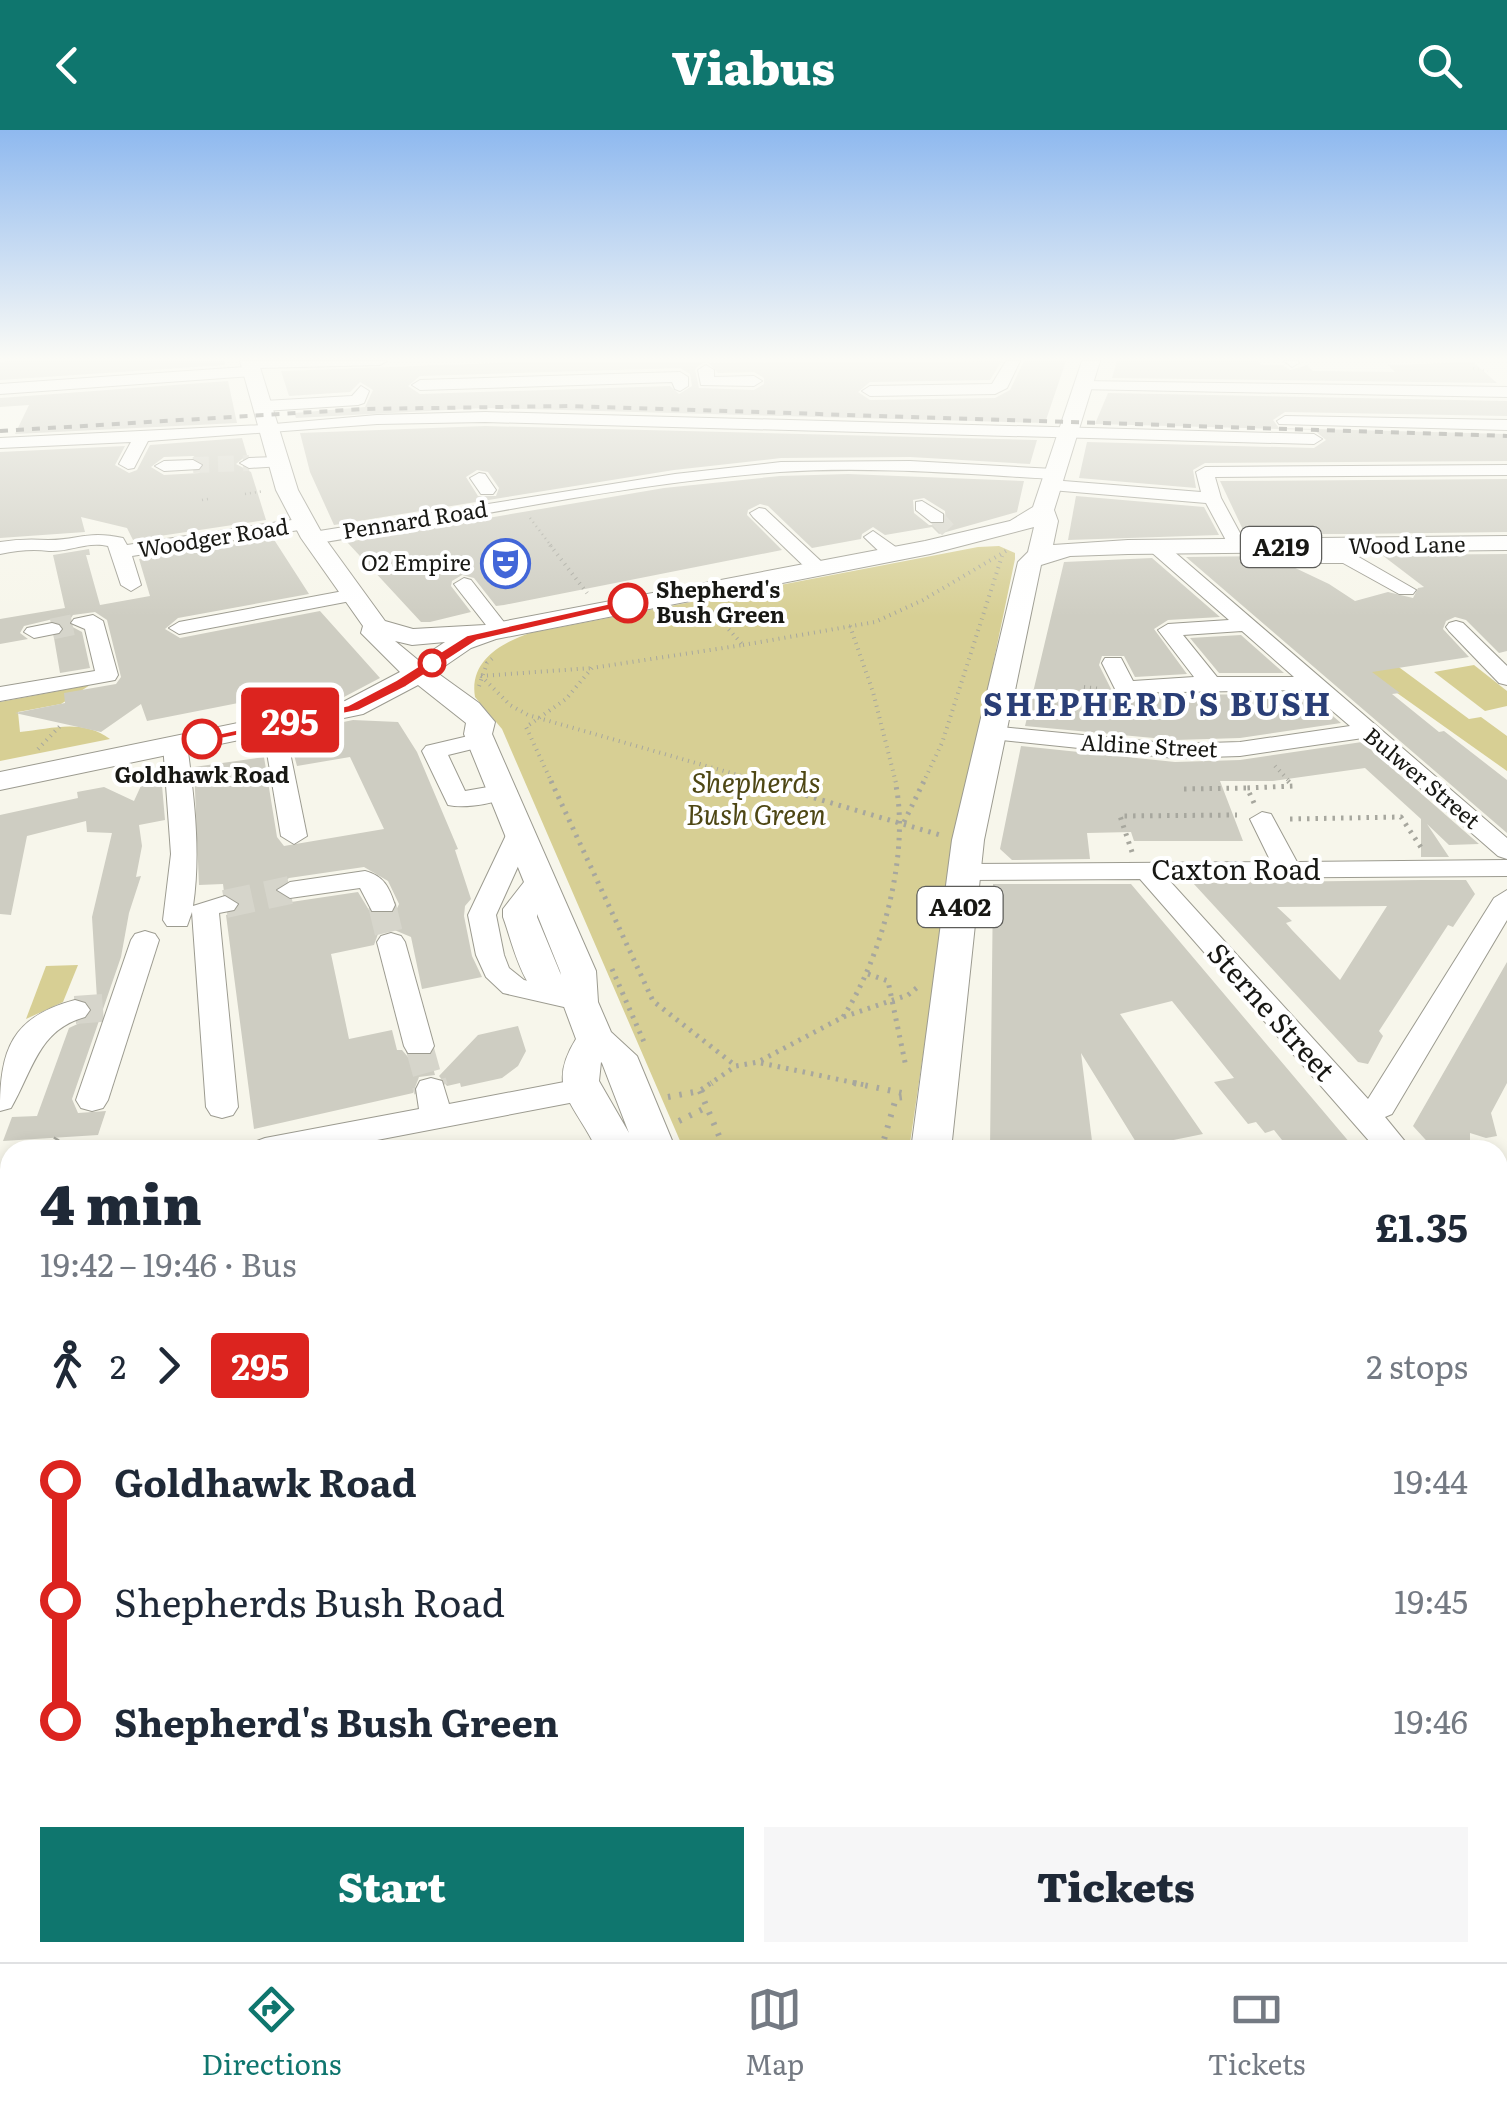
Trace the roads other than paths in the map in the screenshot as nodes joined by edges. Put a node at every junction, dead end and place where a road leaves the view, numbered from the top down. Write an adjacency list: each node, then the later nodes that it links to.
1 (137, 446): 6 (street)
2 (273, 446): 4 (main road)
3 (1063, 446): 10 (main road)
4 (277, 462): 5 (street); 15 (main road)
5 (249, 463)
6 (128, 464)
7 (193, 465): 8 (street)
8 (164, 466)
9 (1507, 470): 11 (street)
10 (1052, 480): 11 (street, Pennard Road); 12 (main road); 15 (street, Pennard Road)
11 (1212, 498): 17 (street)
12 (1042, 510): 14 (main road); 22 (main road)
13 (759, 513): 25 (street)
14 (945, 530): 22 (main road); 24 (main road)
15 (309, 531): 21 (street, Woodger Road); 29 (main road)
16 (873, 537): 24 (street)
17 (1235, 540): 19 (main road, Wood Lane / A219); 23 (main road, Wood Lane / A219)
18 (1507, 543): 23 (main road, Wood Lane / A219)
19 (1157, 546): 22 (main road, Wood Lane / A219); 30 (street, Bulwer Street)
20 (0, 548): 21 (street, Woodger Road)
21 (121, 552): 27 (street, Woodger Road)
22 (1037, 552): 48 (main road, A402)
23 (1351, 553): 28 (street)
24 (893, 554): 25 (main road)
25 (817, 568): 36 (main road)
26 (464, 584): 36 (street)
27 (131, 585)
28 (1396, 589)
29 (354, 595): 34 (main road); 35 (street)
30 (1224, 606): 31 (street); 33 (street, Bulwer Street)
31 (1162, 608)
32 (81, 623): 43 (street)
33 (1245, 625): 41 (street, Bulwer Street); 42 (street)
34 (376, 626): 36 (main road); 39 (main road)
35 (179, 628)
36 (495, 631): 39 (main road); 44 (main road)
37 (1456, 634): 40 (street)
38 (1112, 663): 42 (street)
39 (418, 672): 44 (main road); 45 (main road)
40 (1507, 678)
41 (1312, 682): 42 (street); 47 (street, Bulwer Street)
42 (1210, 683)
43 (0, 694)
44 (471, 699): 49 (main road)
45 (353, 708): 46 (main road); 49 (main road)
46 (273, 723): 50 (main road); 55 (street)
47 (1366, 731): 48 (street, Aldine Street); 56 (street, Bulwer Street)
48 (991, 733): 57 (main road, A402)
49 (480, 737): 52 (main road); 52 (street)
50 (174, 744): 51 (main road); 65 (street)
51 (0, 781)
52 (505, 791): 54 (main road)
53 (1261, 817): 60 (street)
54 (521, 831): 68 (main road); 68 (street)
55 (294, 836)
56 (1507, 851)
57 (958, 855): 58 (street, Caxton Road); 80 (main road, A402)
58 (1142, 861): 60 (street, Caxton Road); 76 (street, Sterne Street)
59 (1507, 868): 60 (street, Caxton Road)
60 (1288, 870)
61 (290, 890): 64 (street)
62 (1507, 898): 76 (street)
63 (225, 904): 75 (street)
64 (382, 904)
65 (177, 920)
66 (145, 940): 74 (street)
67 (391, 942): 71 (street)
68 (569, 998): 70 (main road)
69 (75, 1010): 73 (street)
70 (596, 1040): 72 (main road); 77 (main road)
71 (419, 1046)
72 (580, 1090): 78 (street); 79 (main road)
73 (0, 1100)
74 (92, 1100)
75 (222, 1108)
76 (1364, 1116): 81 (street, Sterne Street)
77 (668, 1136)
78 (302, 1140)
79 (612, 1140)
80 (932, 1140)
81 (1387, 1140)

